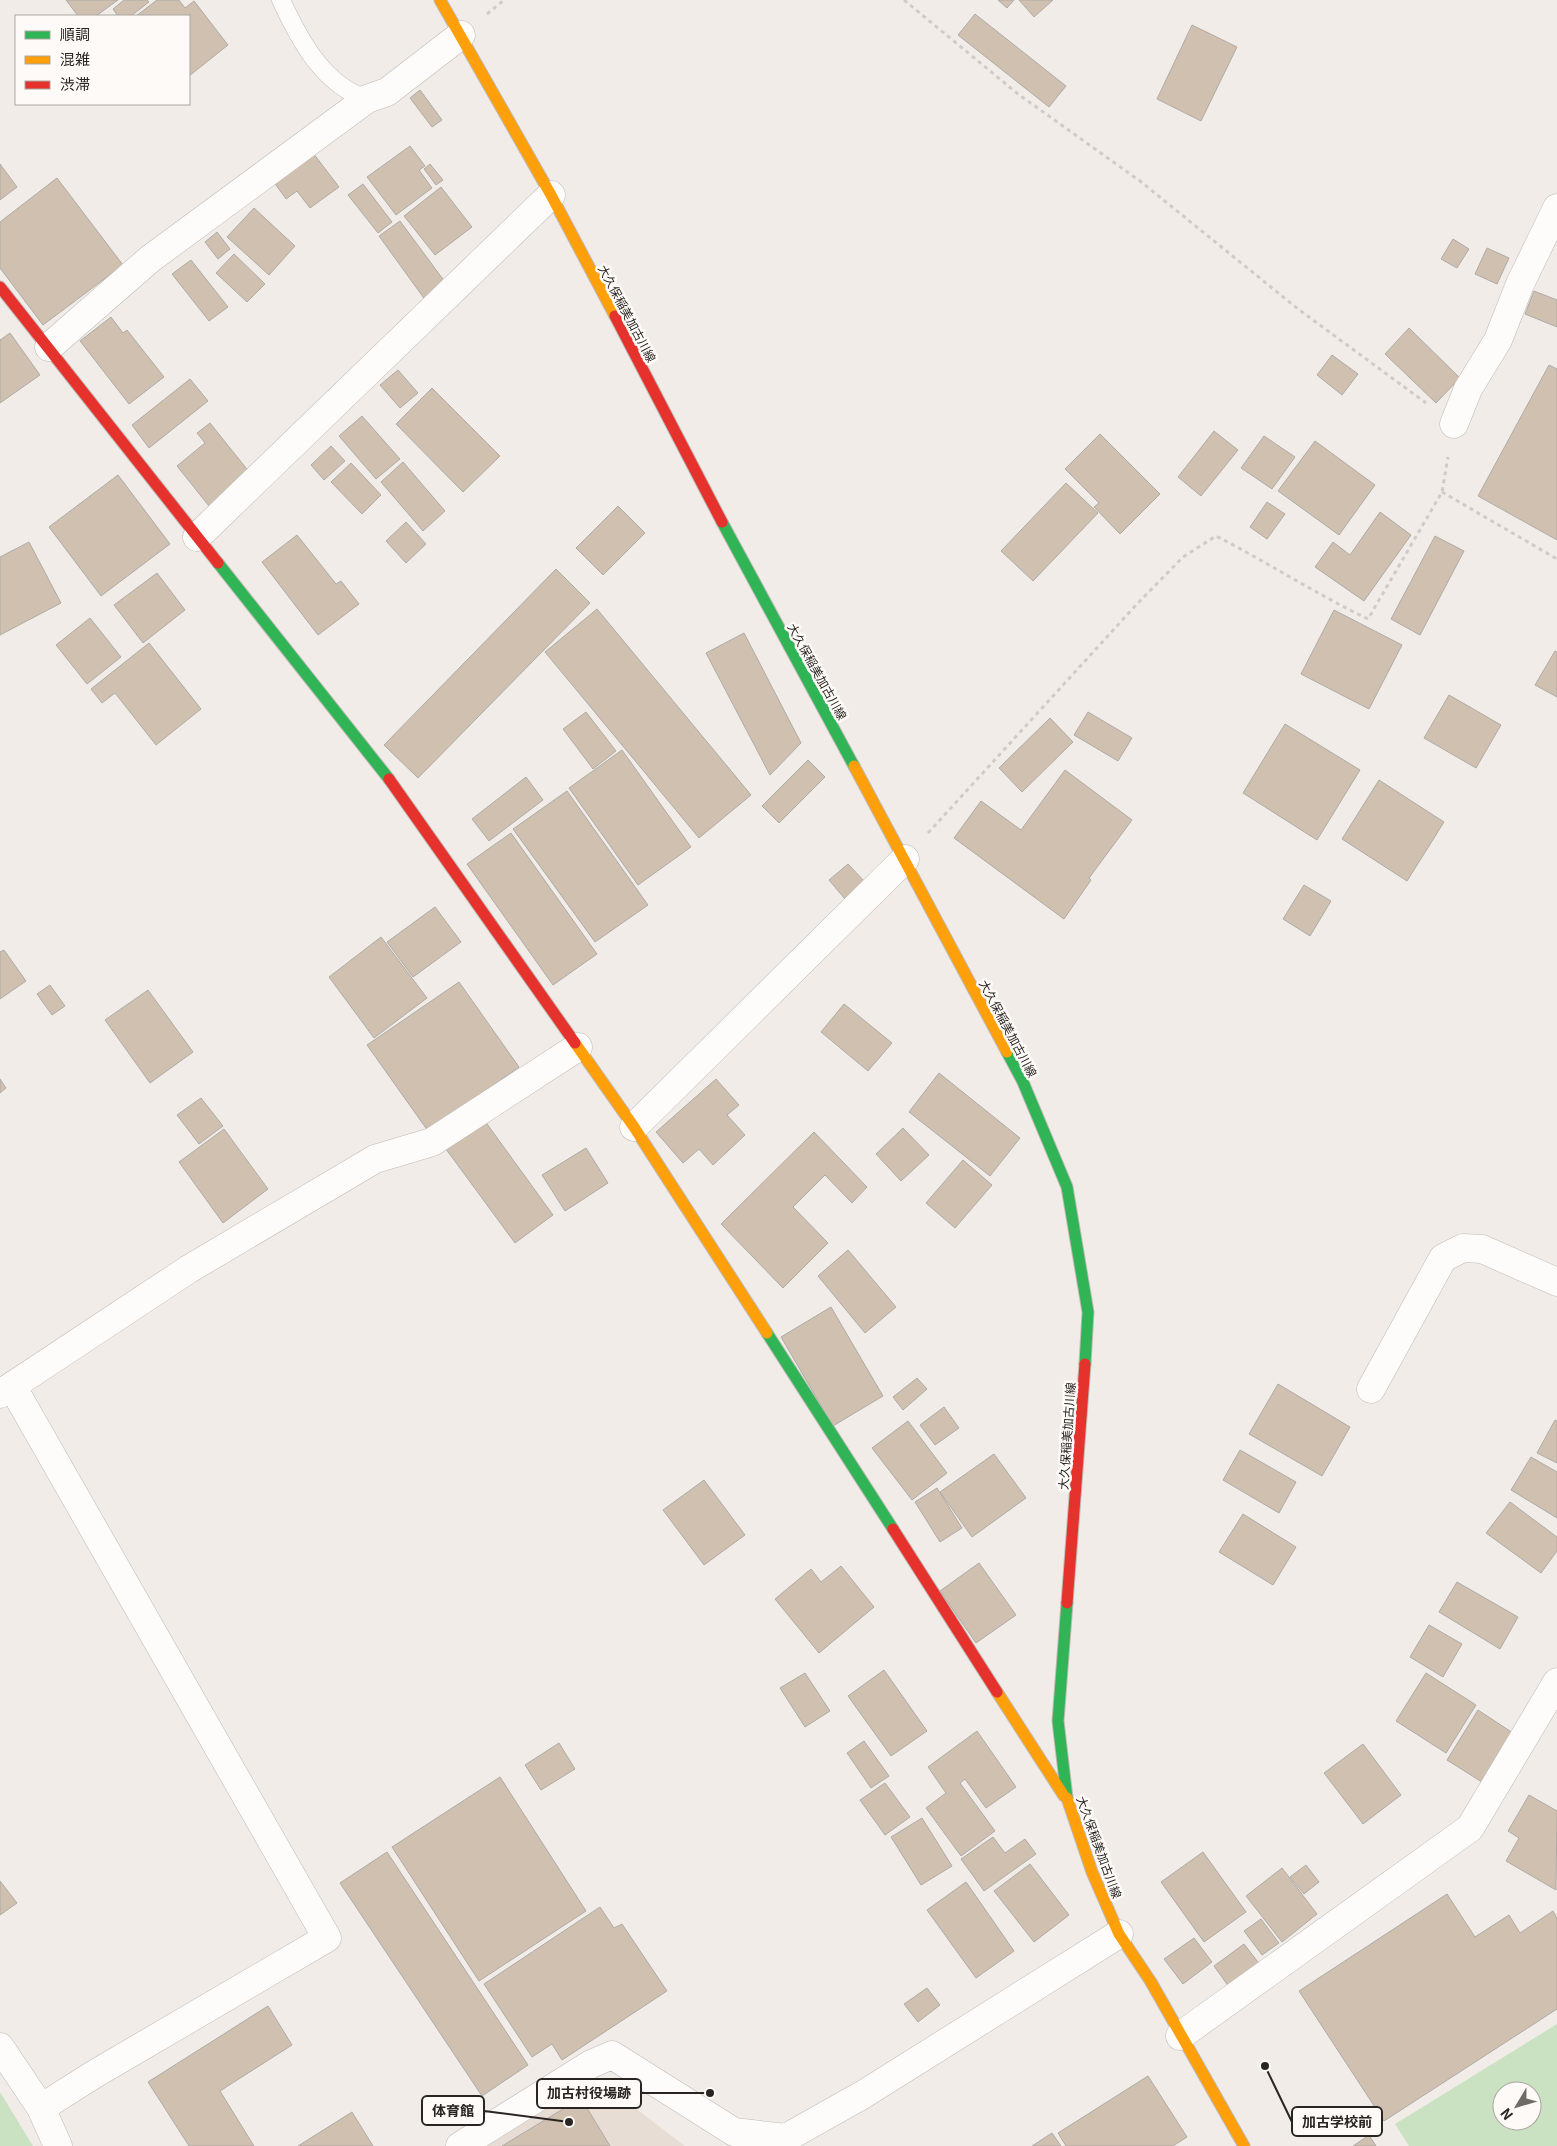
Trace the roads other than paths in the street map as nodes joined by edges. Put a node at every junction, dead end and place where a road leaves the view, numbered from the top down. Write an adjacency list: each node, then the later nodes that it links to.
1 (281, 0): 4 (lane)
2 (440, 0): 3 (main road, 大久保稲美加古川線)
3 (462, 35): 4 (street); 5 (main road, 大久保稲美加古川線)
4 (367, 99): 8 (street)
5 (551, 195): 10 (street); 11 (main road, 大久保稲美加古川線)
6 (1557, 208): 9 (street)
7 (0, 287): 8 (main road)
8 (49, 347): 10 (main road)
9 (1454, 424)
10 (197, 537): 12 (main road)
11 (905, 859): 13 (street); 18 (main road, 大久保稲美加古川線)
12 (578, 1047): 13 (main road); 16 (street)
13 (634, 1127): 18 (main road)
14 (1557, 1282): 15 (street)
15 (1371, 1389)
16 (6, 1390): 22 (street)
17 (1557, 1682): 20 (street)
18 (1067, 1801): 19 (main road, 大久保稲美加古川線)
19 (1119, 1934): 20 (main road, 大久保稲美加古川線); 24 (street)
20 (1180, 2036): 25 (main road, 大久保稲美加古川線)
21 (0, 2047): 22 (street)
22 (41, 2108): 23 (street)
23 (58, 2146)
24 (460, 2146)
25 (1244, 2146)

